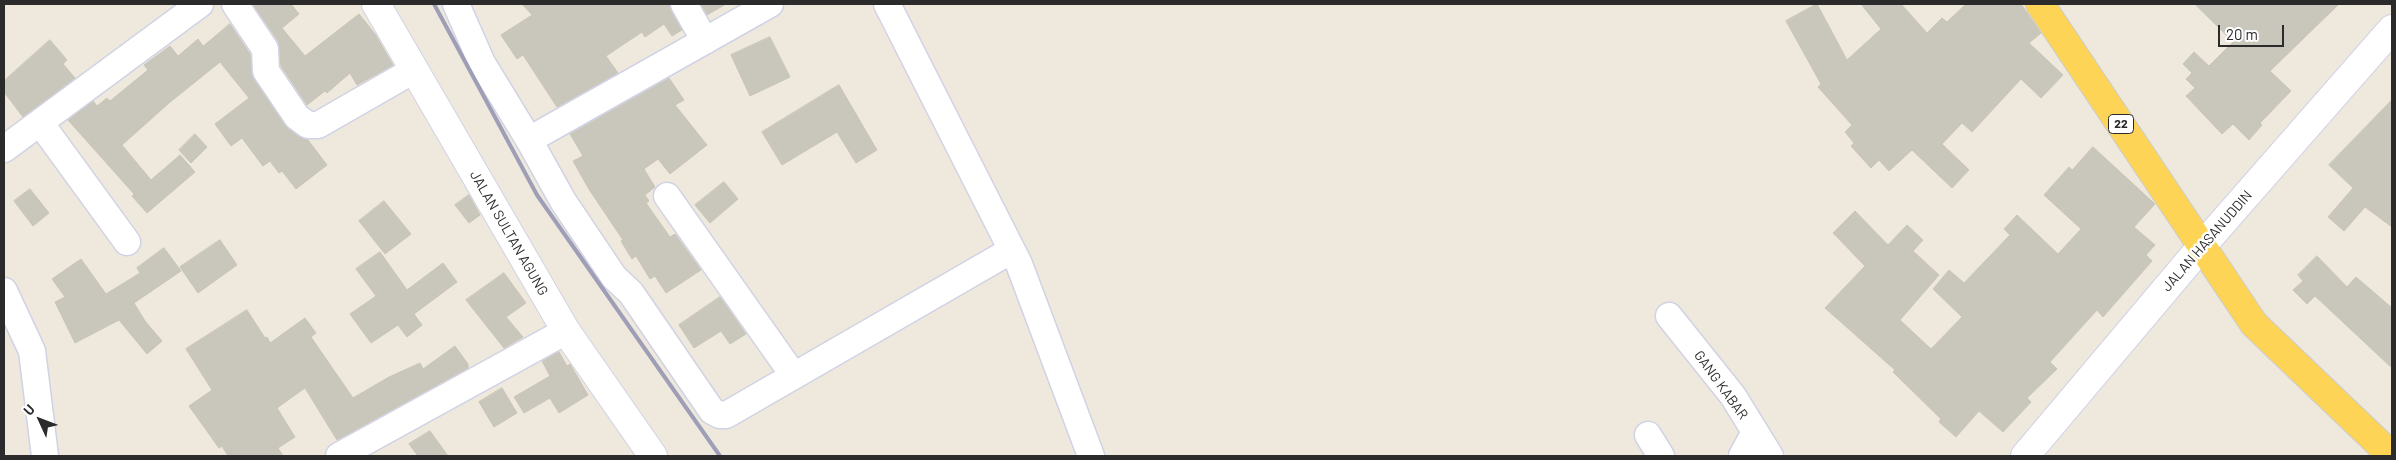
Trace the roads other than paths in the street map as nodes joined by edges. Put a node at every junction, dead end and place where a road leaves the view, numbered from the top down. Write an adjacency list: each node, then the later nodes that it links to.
1 (200, 4): 12 (street)
2 (236, 4): 11 (street)
3 (376, 4): 11 (main road, JALAN SULTAN AGUNG)
4 (456, 4): 13 (street)
5 (684, 4): 10 (street)
6 (770, 4): 10 (street)
7 (888, 4): 18 (street)
8 (2040, 4): 17 (highway, 22)
9 (2392, 29): 17 (main road, JALAN HASANUDDIN)
10 (705, 40): 13 (street)
11 (414, 70): 21 (main road, JALAN SULTAN AGUNG)
12 (41, 124): 14 (street); 16 (street)
13 (529, 140): 22 (street)
14 (4, 149)
15 (667, 196): 22 (street)
16 (127, 242)
17 (2202, 246): 30 (main road, JALAN HASANUDDIN); 31 (highway, 22)
18 (1019, 267): 22 (street); 27 (street)
19 (4, 291): 24 (street)
20 (1669, 316): 23 (street, GANG KABAR)
21 (566, 331): 25 (street); 26 (main road, JALAN SULTAN AGUNG)
22 (794, 376)
23 (1755, 432): 28 (street); 29 (street, GANG KABAR)
24 (45, 456)
25 (339, 456)
26 (653, 456)
27 (1091, 456)
28 (1742, 456)
29 (1770, 456)
30 (2025, 456)
31 (2392, 456)

